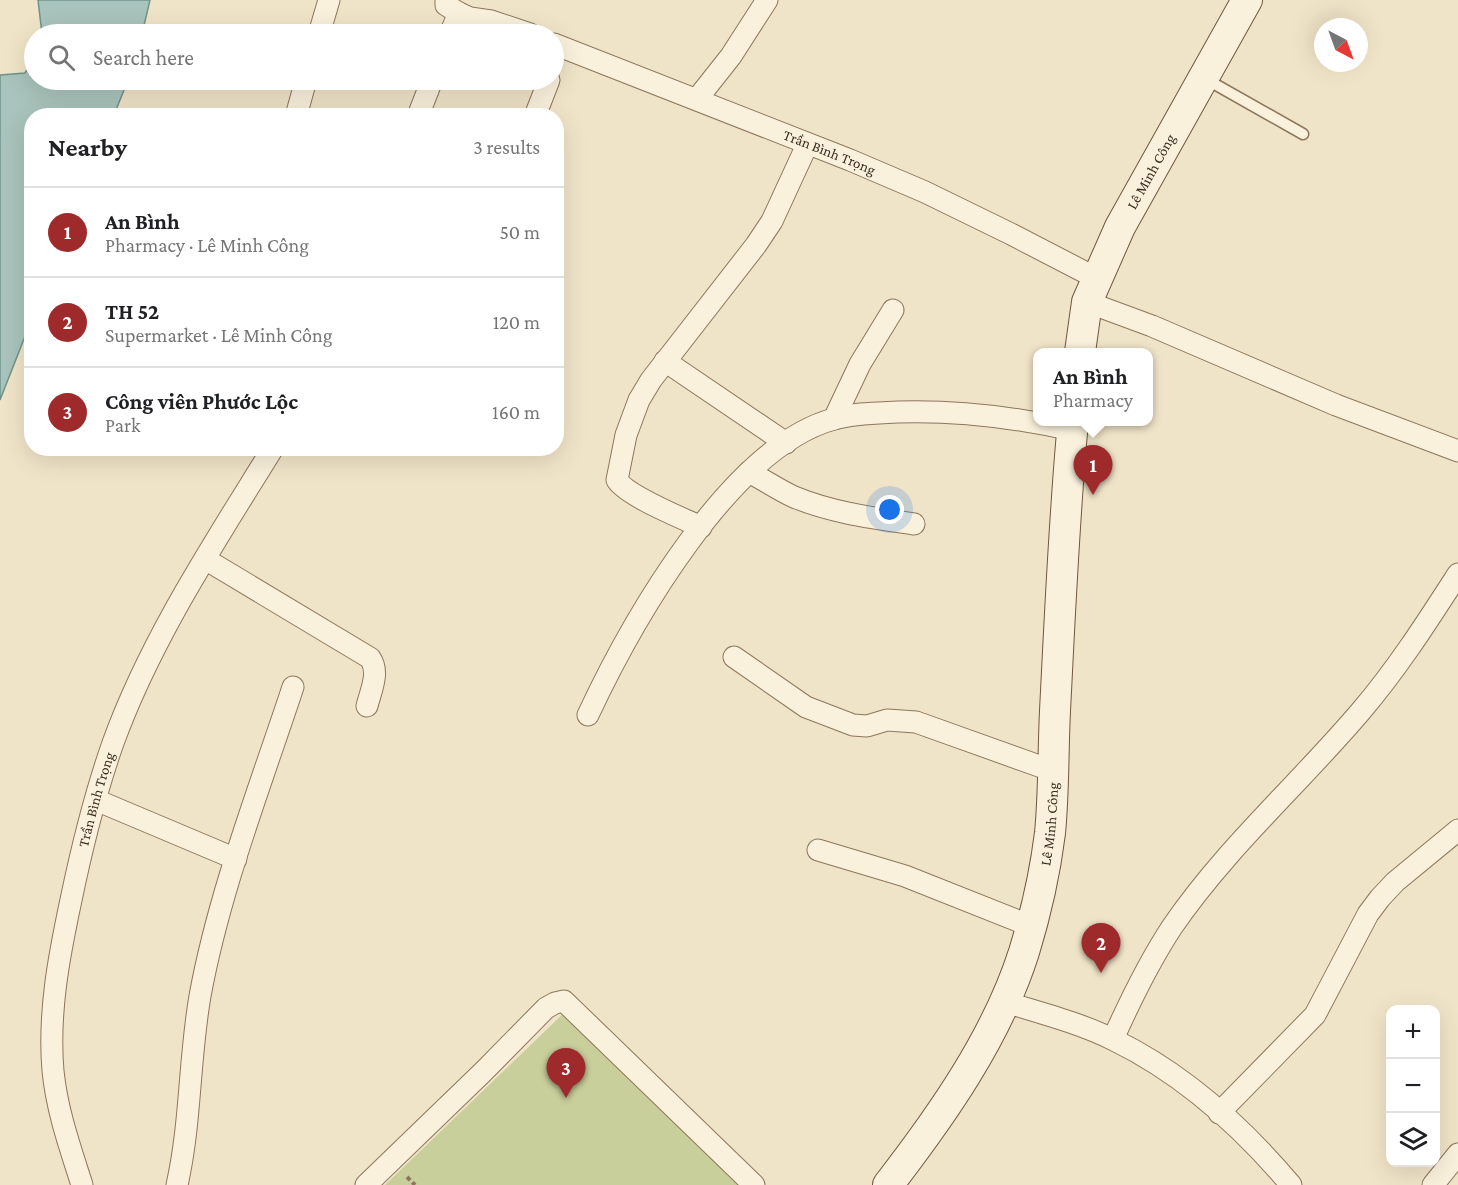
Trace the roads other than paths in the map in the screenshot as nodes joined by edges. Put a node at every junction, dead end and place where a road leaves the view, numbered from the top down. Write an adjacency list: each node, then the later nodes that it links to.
1 (329, 0): 5 (street)
2 (767, 0): 13 (street)
3 (1247, 0): 9 (main road, Lê Minh Công)
4 (446, 5): 6 (street); 7 (street)
5 (322, 24)
6 (449, 24)
7 (500, 24)
8 (564, 56): 13 (street, Trần Bình Trọng)
9 (1204, 78): 17 (lane); 19 (main road, Lê Minh Công)
10 (303, 90): 14 (street)
11 (428, 90): 15 (street)
12 (545, 90): 16 (street)
13 (697, 99): 18 (street, Trần Bình Trọng)
14 (298, 108)
15 (421, 108)
16 (538, 108)
17 (1303, 134)
18 (807, 145): 19 (street, Trần Bình Trọng); 22 (street)
19 (1092, 290): 21 (main road, Lê Minh Công); 27 (street, Trần Bình Trọng)
20 (893, 310): 23 (street)
21 (1081, 348)
22 (665, 361): 26 (street); 31 (street)
23 (834, 419): 24 (street); 26 (street)
24 (1033, 420)
25 (1073, 426): 38 (main road, Lê Minh Công)
26 (786, 443): 29 (street)
27 (1458, 451)
28 (264, 456): 32 (street, Trần Bình Trọng)
29 (749, 472): 30 (street); 31 (street)
30 (914, 524)
31 (701, 527): 37 (street)
32 (205, 560): 36 (street); 39 (street, Trần Bình Trọng)
33 (1458, 574): 45 (street)
34 (734, 657): 38 (street)
35 (293, 687): 42 (street)
36 (367, 706)
37 (588, 715)
38 (1053, 771): 43 (main road, Lê Minh Công)
39 (96, 800): 42 (street); 48 (street, Trần Bình Trọng)
40 (1458, 830): 46 (street)
41 (818, 850): 43 (street)
42 (236, 859): 49 (street)
43 (1031, 926): 44 (main road, Lê Minh Công)
44 (1005, 1002): 45 (street); 52 (main road, Lê Minh Công)
45 (1113, 1039): 46 (street)
46 (1220, 1113): 53 (street)
47 (1458, 1154): 54 (street)
48 (82, 1185)
49 (177, 1185)
50 (366, 1185): 51 (street)
51 (754, 1185)
52 (888, 1185)
53 (1291, 1185)
54 (1433, 1185)

